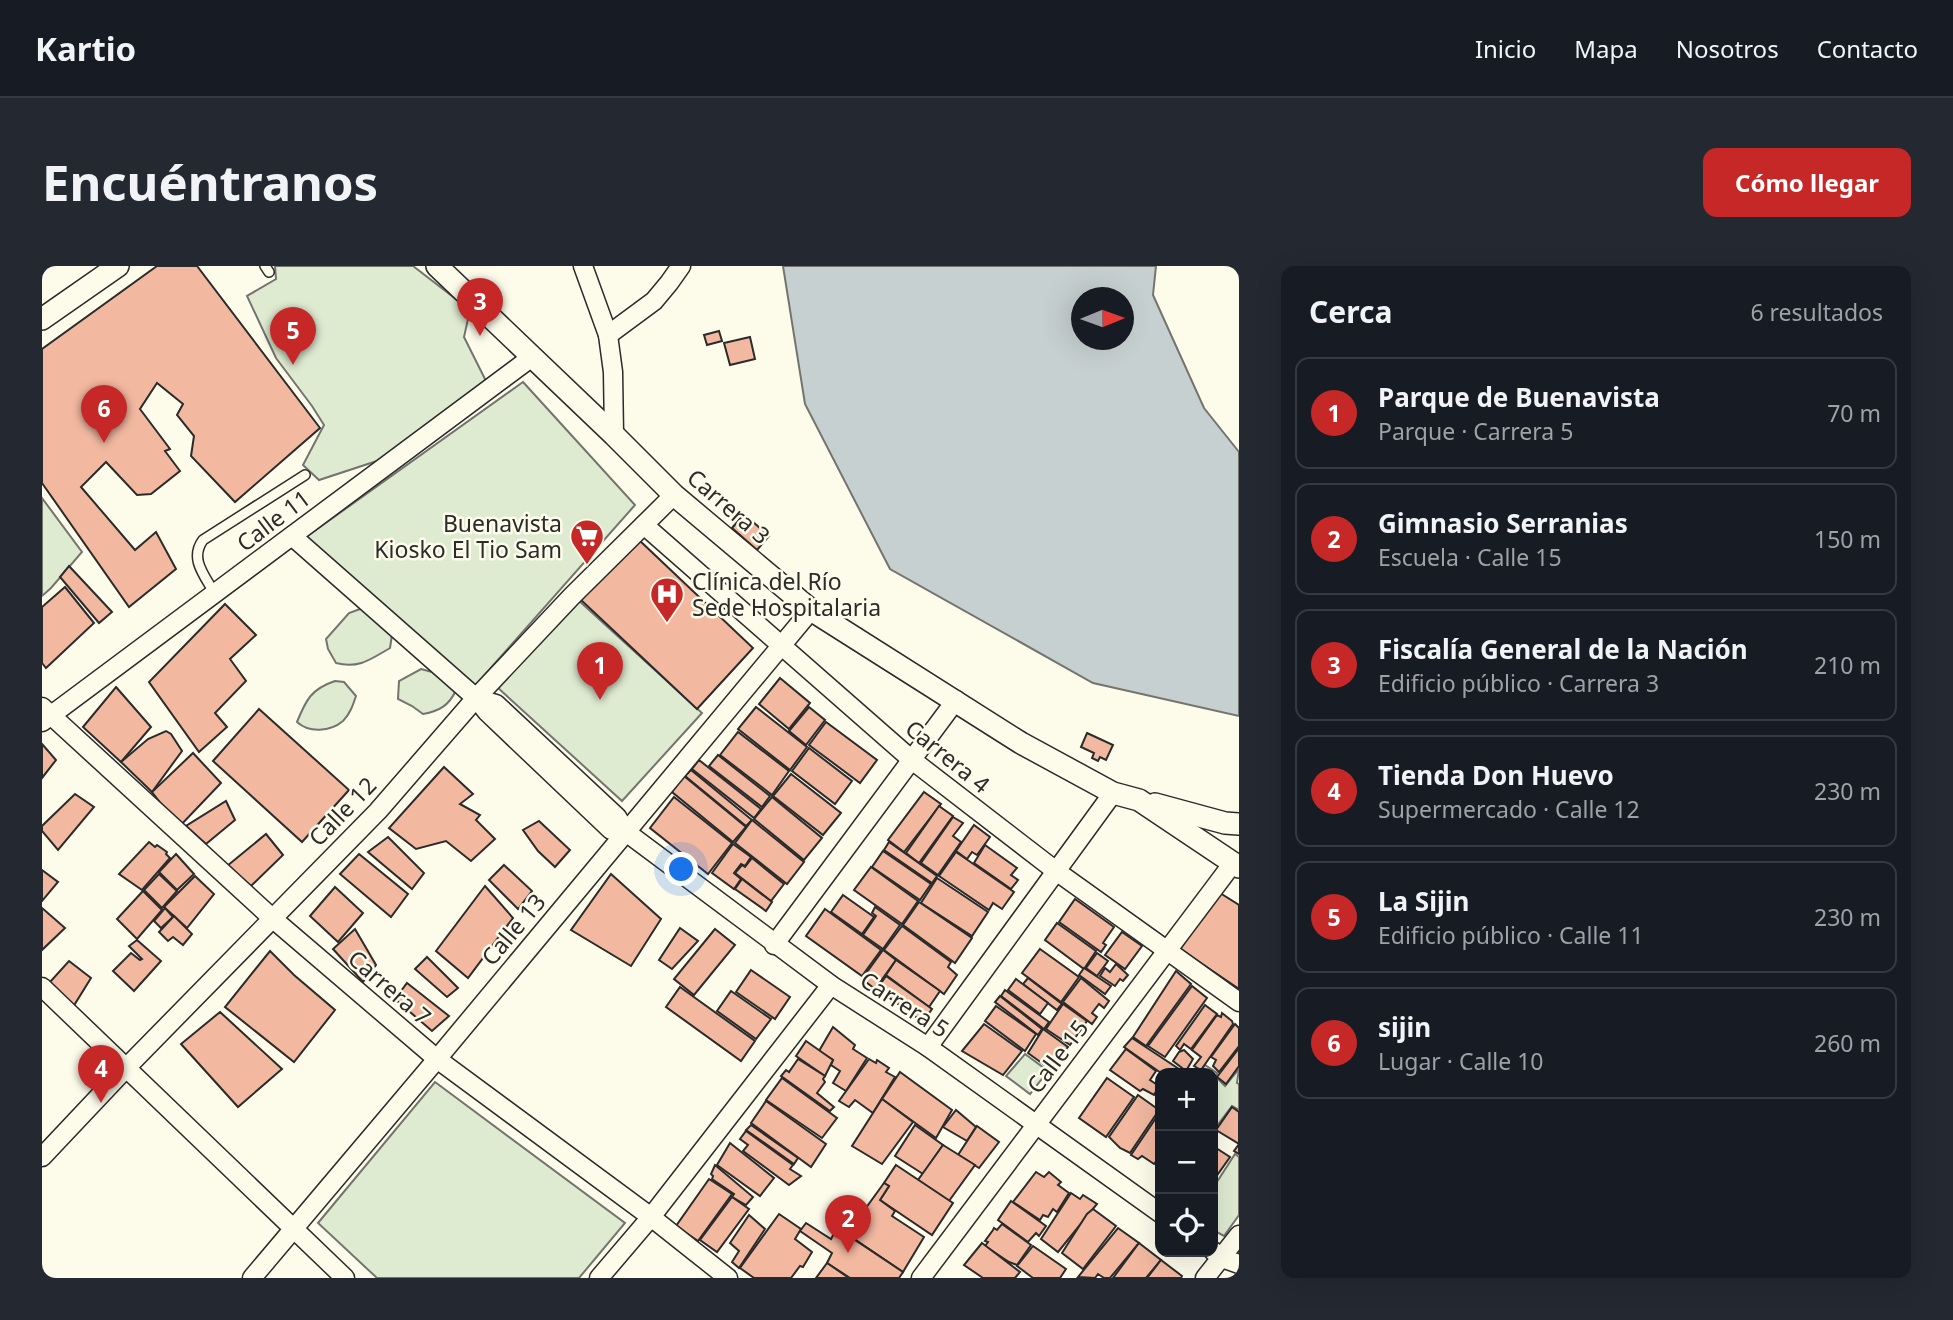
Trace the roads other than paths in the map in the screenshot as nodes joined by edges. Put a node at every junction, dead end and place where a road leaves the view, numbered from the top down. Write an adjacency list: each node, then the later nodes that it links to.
1 (118, 266): 5 (street)
2 (437, 266): 7 (street, Carrera 3)
3 (583, 266): 6 (street)
4 (681, 266): 6 (street)
5 (42, 319)
6 (608, 335): 8 (street)
7 (532, 357): 8 (street, Carrera 3); 12 (street, Calle 11)
8 (614, 435): 10 (street, Carrera 3)
9 (305, 475): 13 (lane)
10 (674, 495): 11 (street, Calle 12); 14 (street, Carrera 3)
11 (644, 525): 15 (street, Carrera 4); 16 (street, Calle 12)
12 (292, 536): 13 (street, Calle 11); 16 (street, Carrera 5)
13 (215, 594): 18 (street, Calle 11)
14 (811, 610): 15 (street, Calle 13); 17 (street, Carrera 3)
15 (781, 646): 19 (street, Carrera 4); 23 (street, Calle 13)
16 (476, 698): 23 (street, Carrera 5); 26 (street, Calle 12)
17 (956, 700): 19 (street); 20 (street, Carrera 3)
18 (45, 715): 26 (street, Carrera 7)
19 (912, 760): 25 (street, Carrera 4); 27 (street)
20 (1113, 793): 21 (street, Carrera 3); 25 (street)
21 (1139, 800): 22 (street); 24 (street, Carrera 3)
22 (1239, 824)
23 (625, 832): 27 (street, Carrera 5); 33 (street, Calle 13)
24 (1236, 865): 28 (street, Calle 15)
25 (1056, 871): 28 (street, Carrera 4); 32 (street)
26 (272, 918): 33 (street, Carrera 7); 34 (street, Calle 12)
27 (774, 945): 29 (street, Carrera 5)
28 (1167, 951): 31 (street, Carrera 4); 35 (street, Calle 15)
29 (831, 985): 32 (street, Carrera 5); 38 (street)
30 (42, 986): 34 (street)
31 (1239, 1002)
32 (928, 1047): 35 (street, Carrera 5)
33 (437, 1059): 38 (street, Carrera 7); 39 (street, Calle 13)
34 (126, 1068): 36 (street, Calle 12); 39 (street)
35 (1037, 1123): 37 (street, Carrera 5); 46 (street, Calle 15)
36 (42, 1157)
37 (1155, 1209)
38 (651, 1217): 44 (street); 45 (street, Carrera 7)
39 (293, 1228): 42 (street, Calle 13); 43 (street)
40 (1239, 1235): 41 (street)
41 (1225, 1257): 47 (street)
42 (252, 1278)
43 (345, 1278)
44 (599, 1278)
45 (728, 1278)
46 (920, 1278)
47 (1205, 1278)

